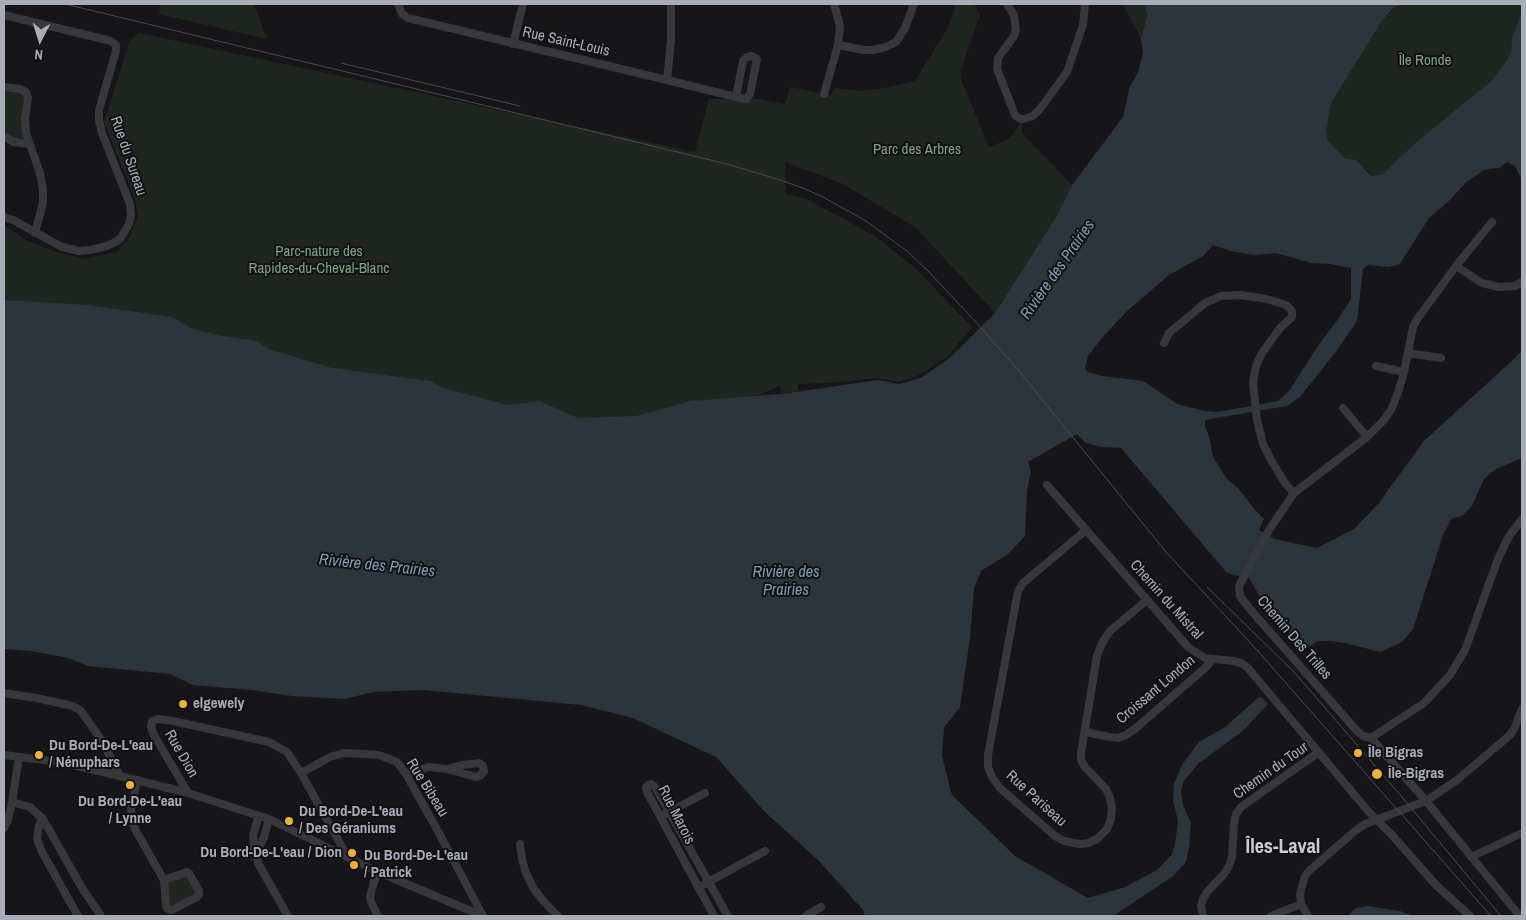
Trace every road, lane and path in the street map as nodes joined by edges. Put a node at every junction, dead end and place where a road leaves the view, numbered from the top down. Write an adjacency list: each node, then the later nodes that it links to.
1 (398, 4): 9 (street, Rue Saint-Louis)
2 (523, 4): 9 (street)
3 (671, 4): 11 (street)
4 (834, 4): 10 (street)
5 (914, 4): 10 (street)
6 (1007, 4): 7 (street)
7 (1085, 4)
8 (4, 15): 19 (street, Rue du Sureau)
9 (513, 44): 11 (street, Rue Saint-Louis)
10 (838, 45): 13 (street)
11 (666, 80): 14 (street, Rue Saint-Louis)
12 (4, 87): 16 (street)
13 (824, 94)
14 (736, 97): 14 (street)
15 (4, 136): 16 (street)
16 (30, 144): 19 (street)
17 (4, 217): 19 (street, Rue du Sureau)
18 (1492, 222): 20 (street, Chemin Des Trilles)
19 (35, 233)
20 (1456, 266): 21 (street); 23 (street, Chemin Des Trilles)
21 (1522, 282)
22 (1164, 343): 30 (street)
23 (1408, 353): 24 (street); 26 (street, Chemin Des Trilles)
24 (1441, 358)
25 (1376, 366): 26 (street)
26 (1404, 372): 28 (street, Chemin Des Trilles)
27 (1343, 408): 28 (street)
28 (1367, 437): 30 (street, Chemin Des Trilles)
29 (1047, 485): 32 (street, Chemin du Mistral)
30 (1294, 493): 38 (street, Chemin Des Trilles)
31 (1522, 519): 38 (street)
32 (1086, 530): 33 (street, Chemin du Mistral); 37 (street, Rue Pariseau)
33 (1147, 600): 34 (street, Chemin du Mistral); 37 (street, Rue Pariseau)
34 (1213, 659): 37 (street, Croissant London); 39 (street, Chemin du Mistral)
35 (4, 693): 45 (street)
36 (1522, 709): 50 (street)
37 (1085, 732)
38 (1371, 738): 50 (street, Chemin Des Trilles)
39 (1319, 752): 56 (street, Chemin du Tour); 82 (street, Chemin du Tour)
40 (4, 755): 41 (street)
41 (19, 757): 45 (street); 49 (street)
42 (447, 769): 44 (street)
43 (301, 773): 44 (street, Rue Bibeau); 47 (street, Rue Dion); 62 (street, Rue Dion)
44 (406, 774): 77 (street, Rue Bibeau)
45 (120, 776): 46 (street)
46 (136, 780): 47 (street); 65 (street)
47 (188, 793): 52 (street)
48 (705, 793): 51 (street)
49 (12, 802): 54 (street); 57 (street)
50 (1426, 802): 56 (street); 63 (street, Chemin Des Trilles)
51 (669, 812): 53 (street); 53 (street, Rue Marois); 66 (street, Rue Marois)
52 (259, 816): 55 (street); 61 (street)
53 (660, 816): 67 (street, Rue Marois)
54 (43, 819): 68 (street); 69 (street)
55 (269, 819): 61 (street); 62 (street)
56 (1376, 820): 70 (street); 85 (street, Chemin du Tour)
57 (4, 828)
58 (1522, 833): 63 (street)
59 (520, 844): 78 (street)
60 (765, 851): 66 (street)
61 (256, 854): 75 (street)
62 (347, 857): 64 (street)
63 (1472, 857): 72 (street, Chemin Des Trilles)
64 (378, 872): 76 (street); 77 (street)
65 (164, 880): 65 (street)
66 (709, 882): 67 (street); 80 (street, Rue Marois)
67 (699, 887): 79 (street, Rue Marois)
68 (82, 888): 69 (street); 74 (street)
69 (68, 897): 73 (street)
70 (1301, 904): 83 (street); 84 (street)
71 (821, 907): 81 (street)
72 (1520, 915)
73 (78, 916)
74 (100, 916)
75 (288, 916)
76 (378, 916)
77 (483, 916)
78 (558, 916)
79 (714, 916)
80 (728, 916)
81 (806, 916)
82 (1203, 916)
83 (1271, 916)
84 (1308, 916)
85 (1470, 916)

